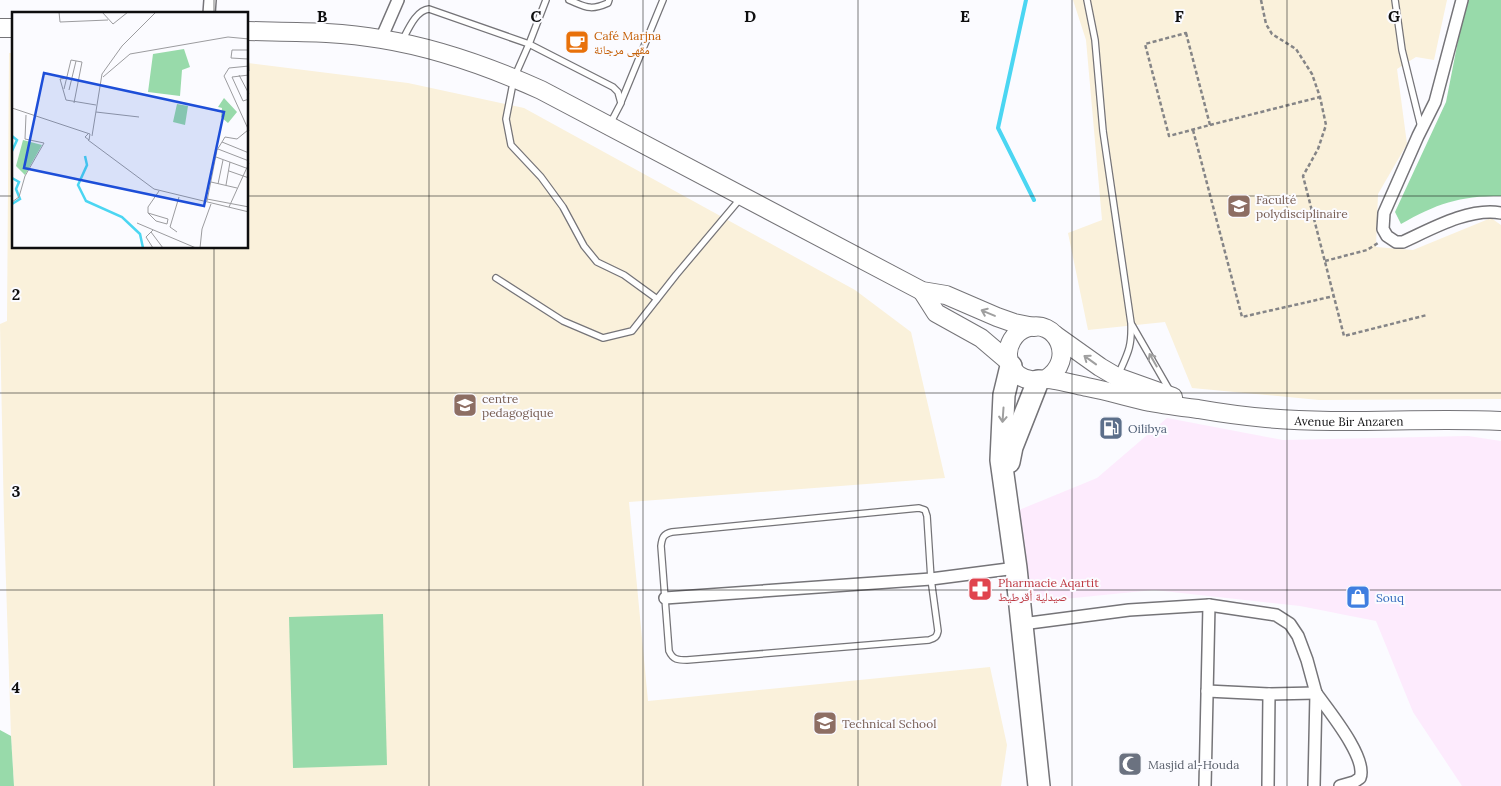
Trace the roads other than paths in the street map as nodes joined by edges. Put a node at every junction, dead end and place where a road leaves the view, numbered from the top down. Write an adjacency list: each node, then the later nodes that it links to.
1 (398, 0): 10 (street)
2 (546, 0): 12 (lane)
3 (569, 0): 4 (lane)
4 (610, 0)
5 (663, 0): 14 (lane)
6 (1087, 0): 22 (lane)
7 (1394, 0): 16 (lane)
8 (1462, 0): 16 (street)
9 (249, 31): 10 (main road)
10 (381, 39): 11 (main road)
11 (400, 43): 12 (lane); 13 (main road)
12 (529, 44): 13 (lane); 14 (lane)
13 (514, 78): 15 (main road); 21 (lane)
14 (621, 103): 15 (lane)
15 (610, 125): 17 (main road)
16 (1421, 129): 18 (street)
17 (743, 195): 20 (main road); 21 (lane)
18 (1501, 213)
19 (496, 278): 21 (lane)
20 (922, 291): 23 (main road, one-way to 20); 25 (main road)
21 (657, 299)
22 (1131, 323): 26 (lane); 28 (lane, one-way to 22)
23 (1034, 327): 24 (main road); 25 (main road)
24 (1052, 333): 26 (main road, Avenue Bir Anzaren, one-way to 24); 27 (main road)
25 (1010, 364): 27 (main road); 31 (highway, one-way to 31)
26 (1118, 377): 28 (main road, Avenue Bir Anzaren)
27 (1042, 380): 29 (main road, Avenue Bir Anzaren); 31 (highway)
28 (1173, 397): 29 (main road, Avenue Bir Anzaren)
29 (1198, 409): 30 (main road, Avenue Bir Anzaren)
30 (1501, 421)
31 (1004, 482): 32 (highway)
32 (1016, 568): 33 (street); 36 (highway)
33 (931, 579): 34 (street); 34 (lane); 34 (lane)
34 (665, 598)
35 (1209, 605): 36 (street); 37 (street); 38 (street)
36 (1022, 624): 40 (highway)
37 (1207, 691): 39 (street); 41 (street)
38 (1316, 693): 39 (street); 43 (street); 44 (street)
39 (1269, 694): 42 (street)
40 (1039, 786)
41 (1205, 786)
42 (1268, 786)
43 (1314, 786)
44 (1340, 786)

